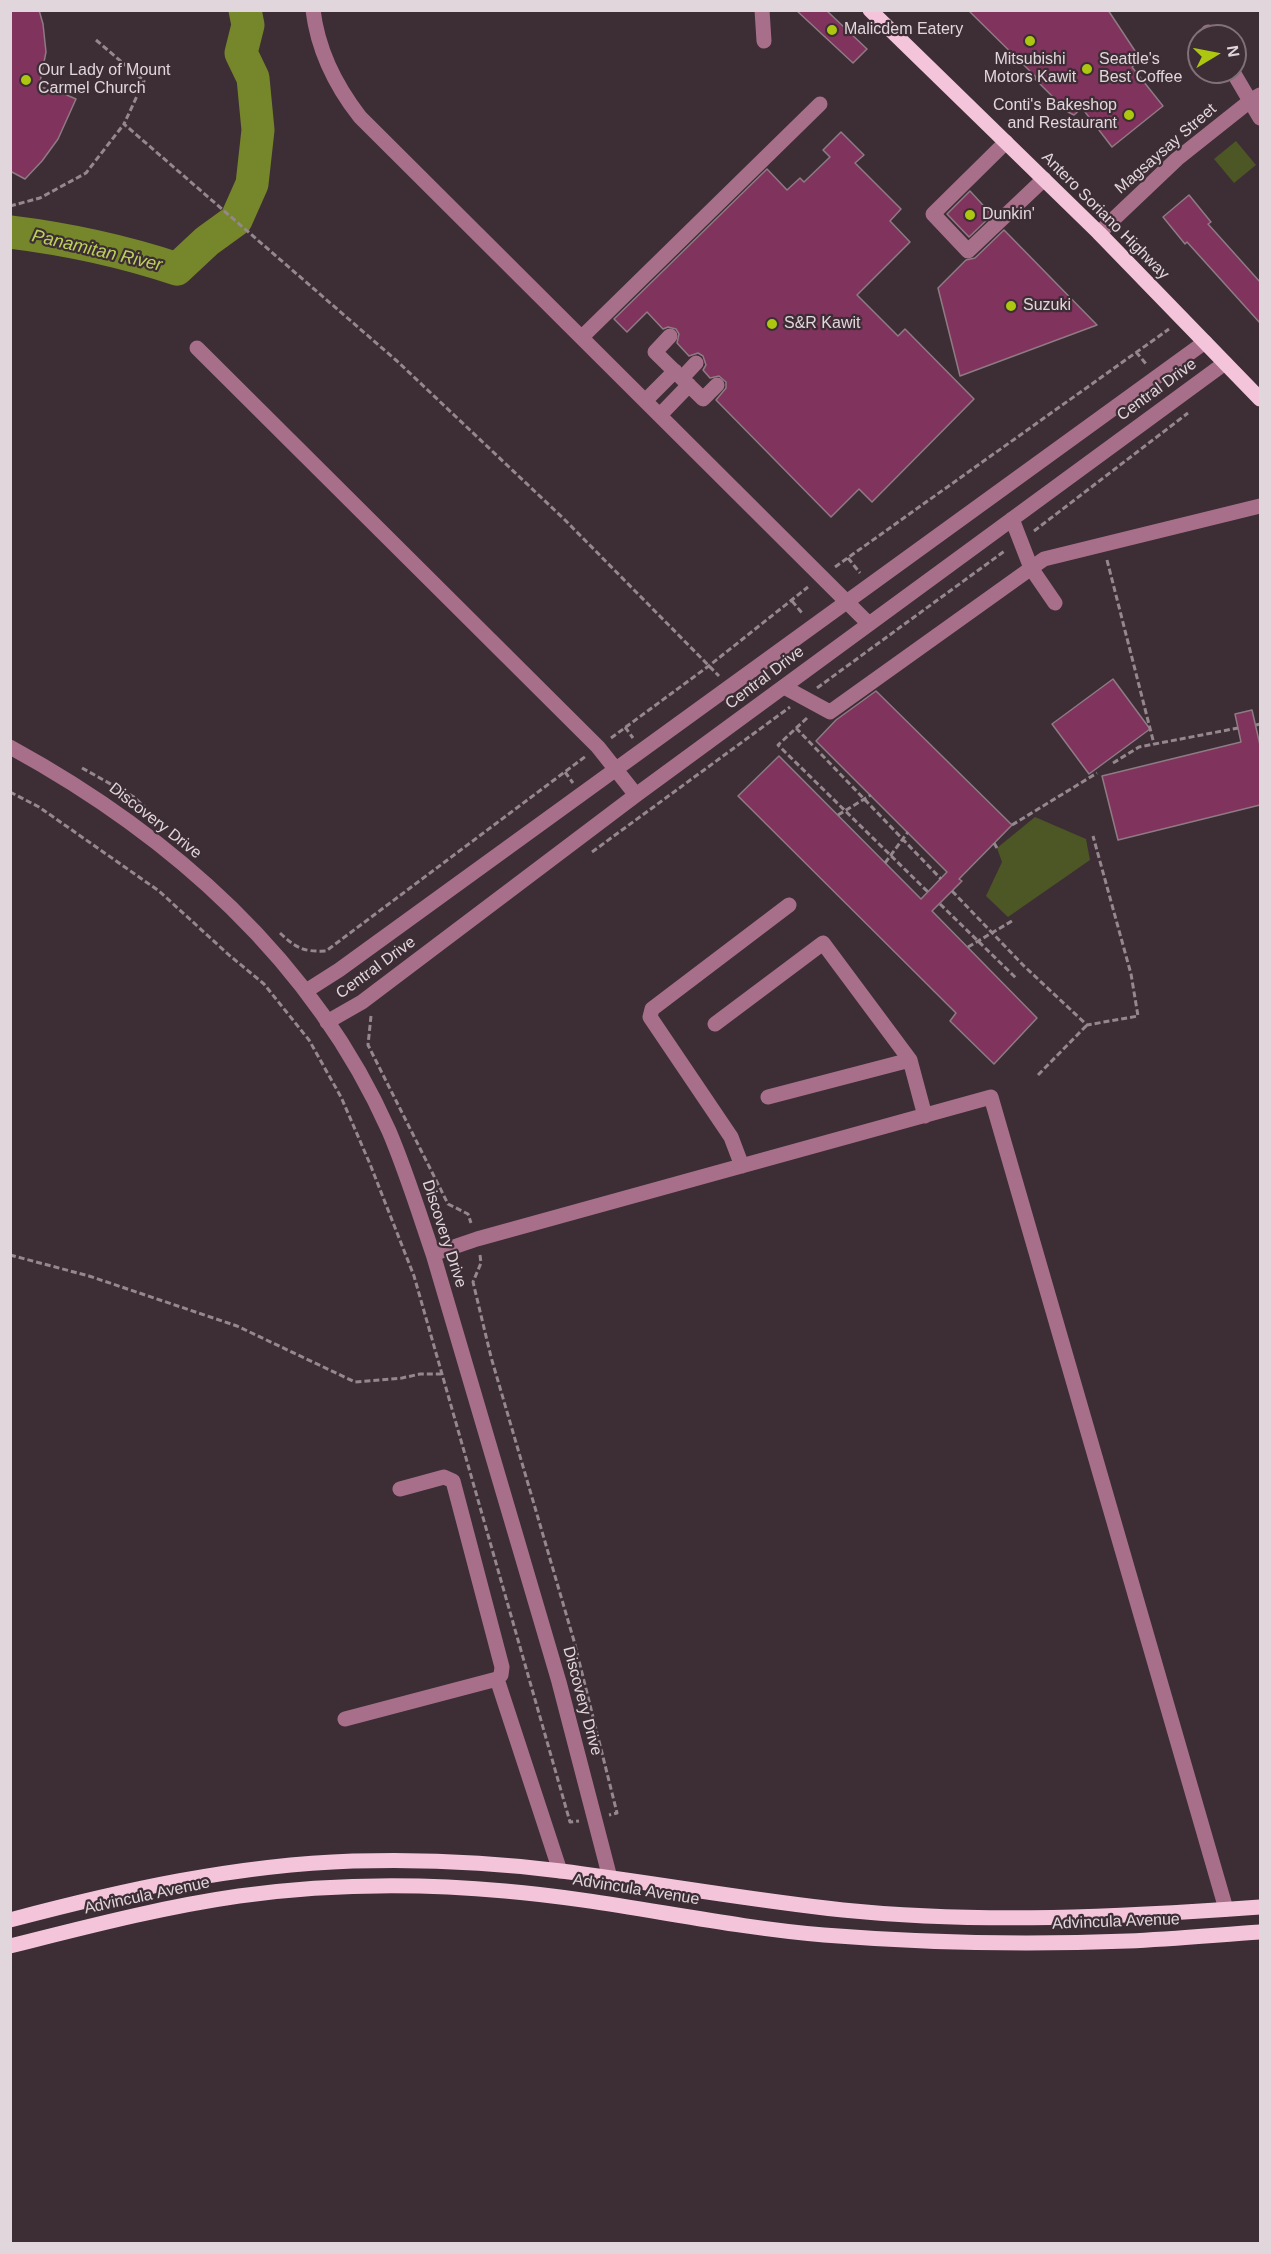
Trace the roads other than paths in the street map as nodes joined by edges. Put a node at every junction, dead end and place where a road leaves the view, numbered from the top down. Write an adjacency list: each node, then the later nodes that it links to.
1 (313, 10): 13 (street)
2 (762, 10): 4 (street)
3 (870, 10): 9 (main road, Antero Soriano Highway)
4 (764, 41)
5 (1243, 84): 6 (street)
6 (1255, 98): 8 (street); 11 (street, Magsaysay Street)
7 (820, 104): 13 (street)
8 (1260, 118)
9 (1006, 142): 10 (main road, Antero Soriano Highway); 10 (street)
10 (1044, 179): 11 (main road, Antero Soriano Highway)
11 (1099, 233): 14 (main road, Antero Soriano Highway)
12 (670, 336): 18 (street)
13 (582, 337): 21 (street)
14 (1205, 342): 17 (main road, Antero Soriano Highway); 26 (street, Central Drive)
15 (197, 348): 31 (street)
16 (696, 363): 18 (street)
17 (1225, 363): 20 (main road, Antero Soriano Highway); 24 (street, Central Drive)
18 (682, 378): 19 (street); 21 (street); 22 (street)
19 (717, 385)
20 (1260, 399)
21 (646, 400): 22 (street)
22 (661, 414): 26 (street)
23 (1260, 506): 25 (street)
24 (1012, 519): 25 (street); 28 (street, Central Drive)
25 (1031, 568): 27 (street); 29 (street)
26 (847, 600): 28 (street); 31 (street, Central Drive)
27 (1055, 603)
28 (869, 624): 29 (street, Central Drive)
29 (784, 687): 32 (street, Central Drive)
30 (10, 747): 34 (street, Discovery Drive)
31 (615, 768): 32 (street); 34 (street, Central Drive)
32 (636, 795): 35 (street, Central Drive)
33 (789, 905): 40 (street)
34 (306, 991): 35 (street, Discovery Drive)
35 (327, 1022): 41 (street, Discovery Drive)
36 (715, 1024): 37 (street)
37 (910, 1060): 38 (street); 39 (street)
38 (768, 1097)
39 (925, 1116): 40 (street); 48 (street)
40 (742, 1166): 41 (street)
41 (433, 1254): 46 (street, Discovery Drive)
42 (400, 1490): 43 (street)
43 (497, 1679): 44 (street); 45 (street)
44 (345, 1719)
45 (560, 1871): 46 (main road, Advincula Avenue); 49 (main road, Advincula Avenue)
46 (610, 1878): 48 (main road, Advincula Avenue)
47 (1260, 1907): 48 (main road, Advincula Avenue)
48 (1226, 1909)
49 (10, 1920)
50 (1260, 1932): 51 (main road, Advincula Avenue)
51 (10, 1946)

